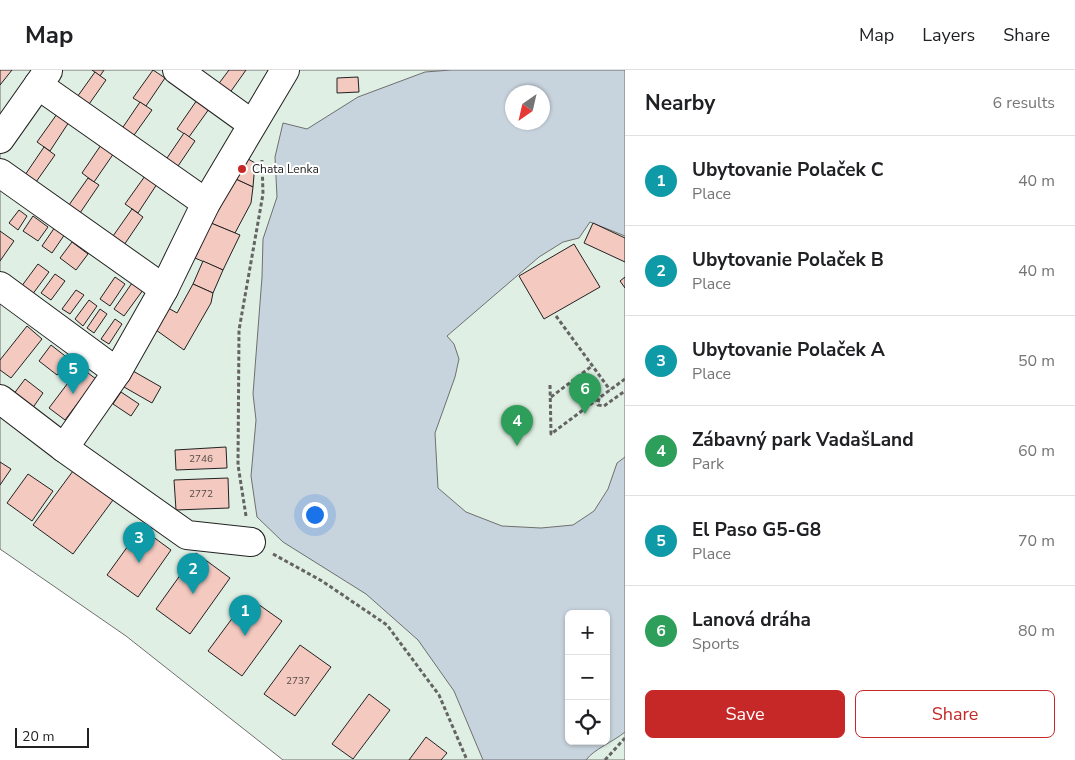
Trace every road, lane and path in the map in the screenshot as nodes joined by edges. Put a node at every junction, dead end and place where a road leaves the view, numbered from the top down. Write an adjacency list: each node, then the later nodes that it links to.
1 (177, 70): 4 (lane)
2 (285, 70): 4 (lane)
3 (43, 78): 5 (lane); 7 (lane)
4 (252, 124): 7 (lane); 21 (path)
5 (0, 139)
6 (0, 173): 9 (lane)
7 (206, 203): 9 (lane)
8 (0, 286): 12 (lane)
9 (164, 289): 12 (lane)
10 (556, 316): 11 (path)
11 (592, 366): 15 (path); 17 (path)
12 (117, 372): 20 (lane)
13 (625, 379): 15 (path)
14 (550, 385): 17 (path)
15 (610, 390): 18 (path)
16 (625, 391): 18 (path)
17 (551, 398): 18 (path)
18 (599, 398)
19 (0, 399): 20 (lane)
20 (64, 448): 21 (lane)
21 (251, 542): 23 (path)
22 (625, 738): 24 (path)
23 (467, 760)
24 (605, 760)

